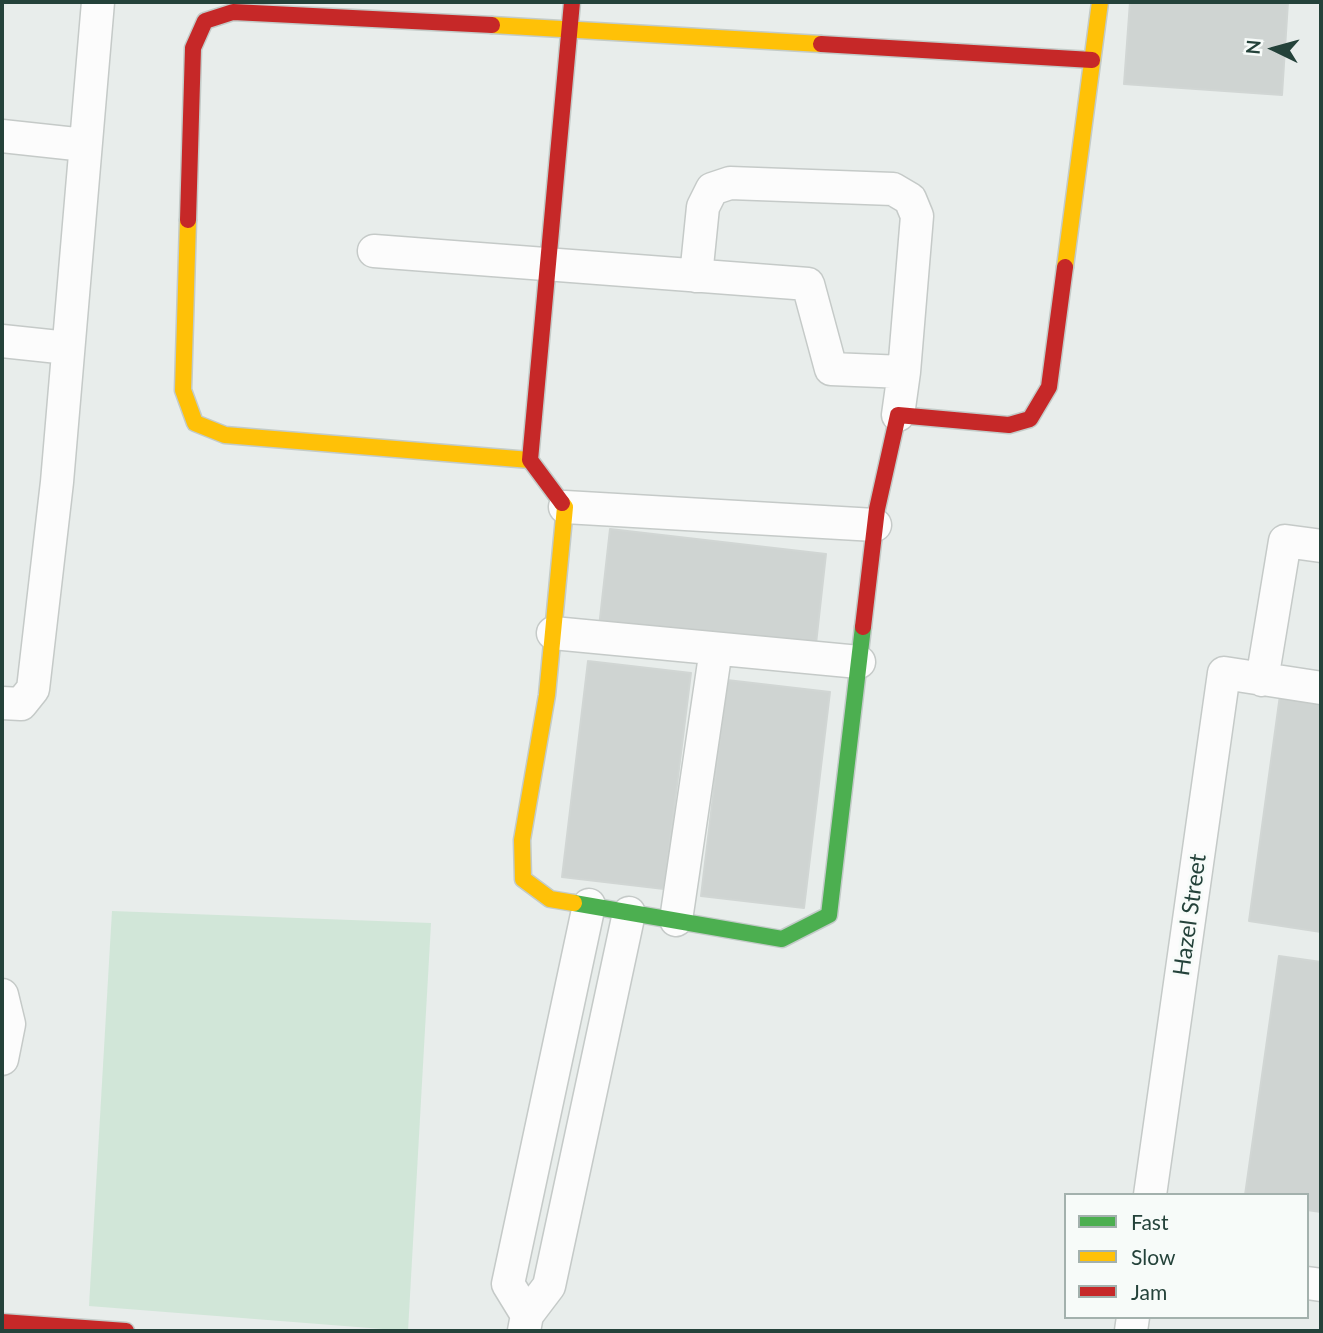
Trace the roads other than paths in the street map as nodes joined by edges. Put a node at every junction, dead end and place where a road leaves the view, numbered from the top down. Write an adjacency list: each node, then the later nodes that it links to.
1 (98, 2): 8 (street)
2 (572, 2): 5 (street)
3 (1100, 2): 6 (street)
4 (440, 12): 5 (street); 16 (street)
5 (571, 29): 6 (street); 10 (street)
6 (1092, 60): 15 (street)
7 (2, 136): 8 (street)
8 (85, 145): 13 (street)
9 (374, 251): 10 (street)
10 (548, 265): 11 (street); 16 (street)
11 (696, 276): 14 (street); 14 (street)
12 (2, 341): 13 (street)
13 (68, 348): 25 (street)
14 (904, 372): 15 (street)
15 (898, 415): 18 (street)
16 (530, 460): 17 (street)
17 (565, 507): 18 (street); 20 (street)
18 (875, 525): 22 (street)
19 (1321, 546): 23 (street)
20 (553, 633): 21 (street); 26 (street)
21 (716, 649): 22 (street); 28 (street)
22 (859, 662): 28 (street)
23 (1262, 680): 24 (street, Hazel Street); 31 (street, Hazel Street)
24 (1321, 688)
25 (2, 703)
26 (589, 905): 27 (street); 33 (street)
27 (629, 913): 28 (street); 33 (street)
28 (676, 920)
29 (2, 995): 30 (street)
30 (2, 1059)
31 (1150, 1193)
32 (2, 1322): 34 (street)
33 (525, 1323)
34 (126, 1331)

